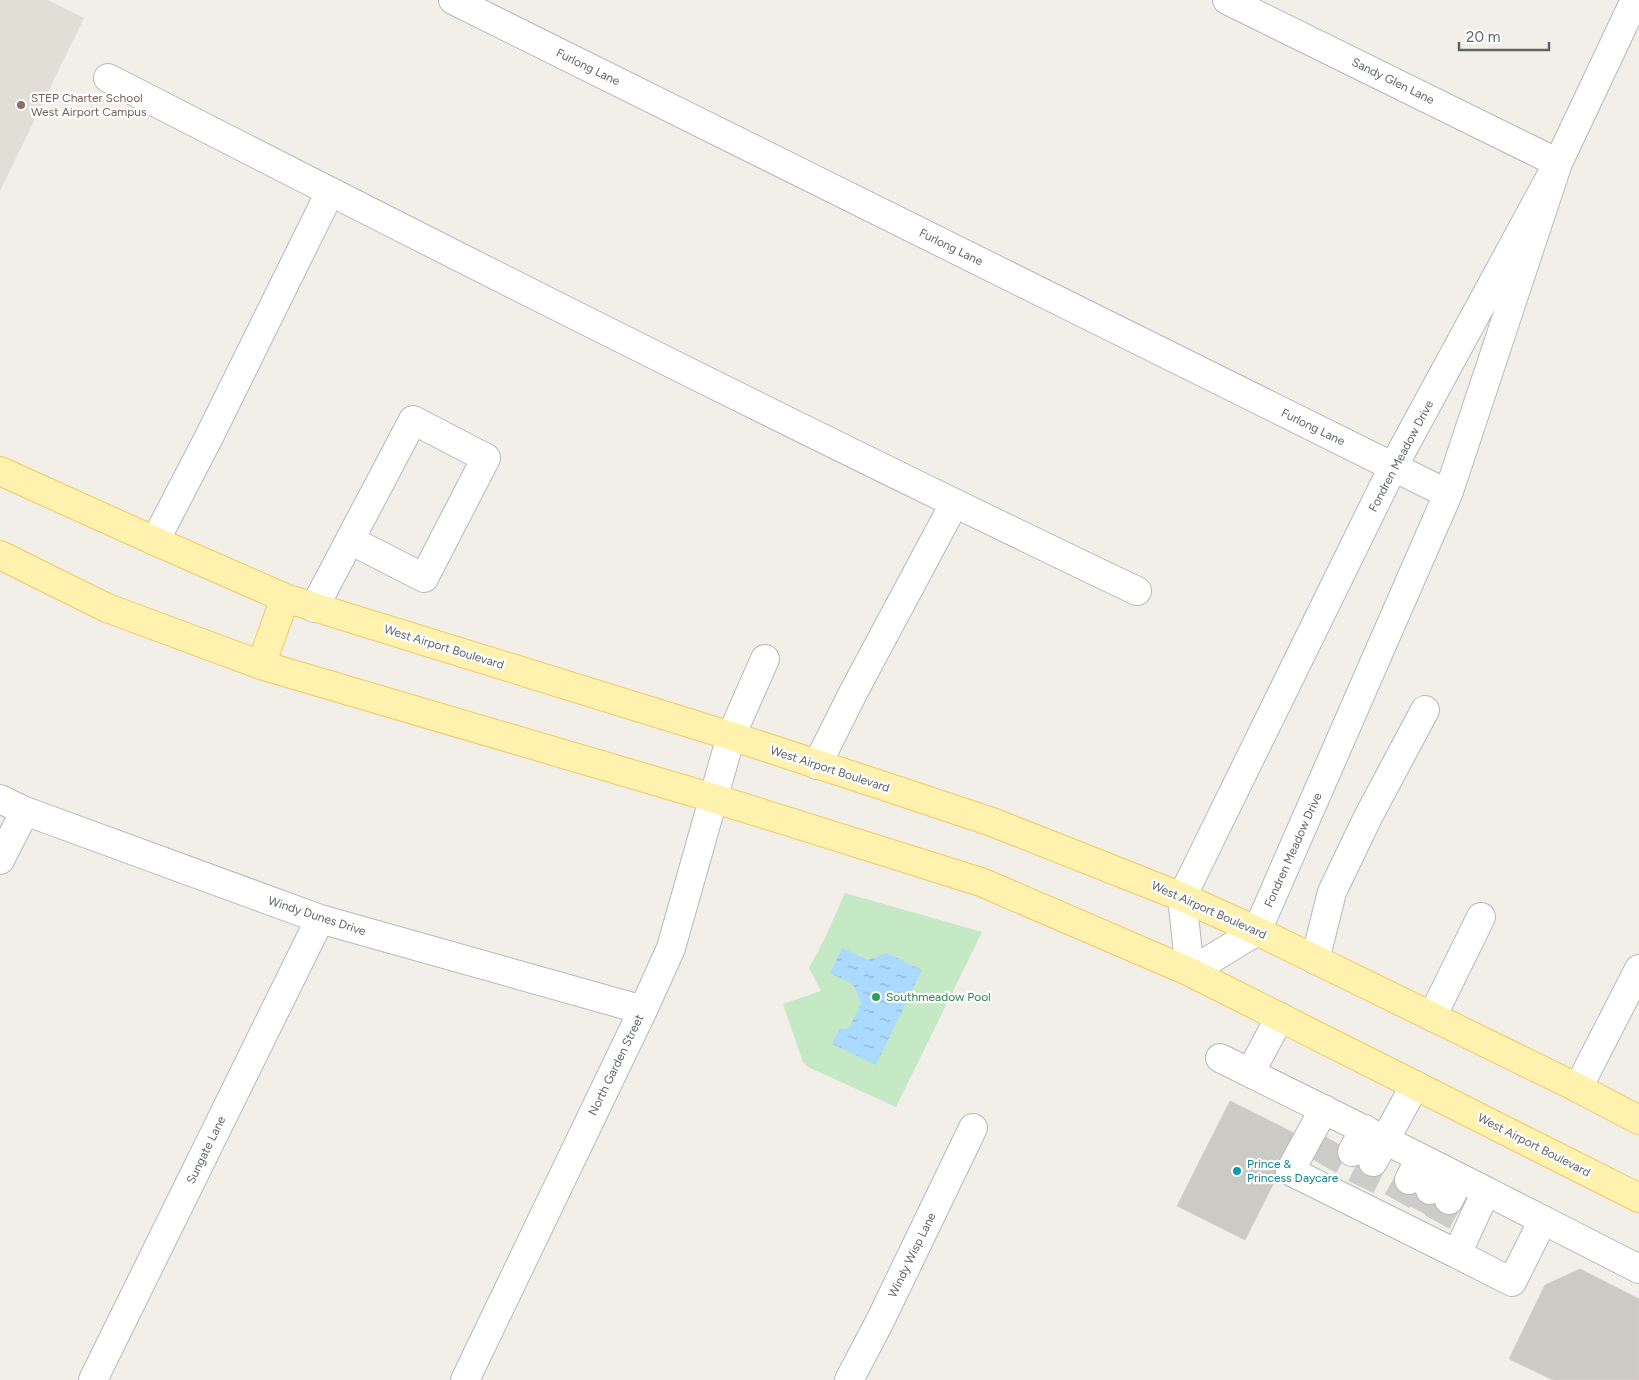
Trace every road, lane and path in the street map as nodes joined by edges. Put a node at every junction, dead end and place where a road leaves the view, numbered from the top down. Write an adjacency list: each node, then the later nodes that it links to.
1 (453, 0): 7 (street, Furlong Lane)
2 (1227, 0): 5 (street, Sandy Glen Lane)
3 (1635, 0): 5 (street, Fondren Meadow Drive)
4 (108, 78): 6 (street)
5 (1558, 163): 7 (street, Fondren Meadow Drive); 9 (street, Fondren Meadow Drive)
6 (330, 192): 10 (street); 12 (street)
7 (1393, 467): 9 (street, Furlong Lane); 26 (street, Fondren Meadow Drive)
8 (0, 471): 12 (main road, West Airport Boulevard)
9 (1448, 494): 29 (street, Fondren Meadow Drive)
10 (954, 504): 14 (street); 21 (street)
11 (350, 540): 11 (street); 16 (street)
12 (155, 542): 15 (main road, West Airport Boulevard)
13 (0, 554): 18 (main road, West Airport Boulevard)
14 (1137, 591)
15 (285, 598): 16 (main road, West Airport Boulevard); 18 (main road)
16 (314, 608): 20 (main road, West Airport Boulevard)
17 (765, 659): 20 (street, North Garden Street)
18 (261, 665): 22 (main road, West Airport Boulevard)
19 (1425, 710): 30 (street)
20 (731, 736): 21 (main road, West Airport Boulevard); 22 (street, North Garden Street)
21 (817, 765): 26 (main road, West Airport Boulevard)
22 (712, 798): 32 (main road, West Airport Boulevard); 33 (street, North Garden Street)
23 (0, 799): 24 (street, Windy Dunes Drive)
24 (25, 811): 25 (street); 28 (street, Windy Dunes Drive)
25 (0, 860)
26 (1182, 897): 29 (main road, West Airport Boulevard); 32 (street)
27 (1481, 917): 34 (street)
28 (320, 919): 33 (street, Windy Dunes Drive); 50 (street, Sungate Lane)
29 (1257, 931): 30 (main road, West Airport Boulevard); 32 (street)
30 (1316, 960): 34 (main road, West Airport Boulevard)
31 (1639, 969): 39 (street)
32 (1190, 972): 35 (main road, West Airport Boulevard)
33 (643, 1010): 51 (street, North Garden Street)
34 (1432, 1017): 39 (main road, West Airport Boulevard)
35 (1280, 1018): 37 (street); 38 (main road, West Airport Boulevard)
36 (1220, 1058): 37 (street)
37 (1250, 1072): 40 (street)
38 (1414, 1086): 43 (street); 45 (main road, West Airport Boulevard)
39 (1578, 1088): 41 (main road, West Airport Boulevard)
40 (1324, 1109): 43 (street); 43 (street)
41 (1639, 1120)
42 (973, 1128): 52 (street, Windy Wisp Lane)
43 (1349, 1163): 46 (street); 46 (street)
44 (1486, 1191): 46 (street); 47 (street); 48 (street)
45 (1639, 1198)
46 (1424, 1200): 48 (street)
47 (1544, 1220): 48 (street); 49 (street)
48 (1457, 1254)
49 (1639, 1269)
50 (92, 1380)
51 (464, 1380)
52 (849, 1380)

